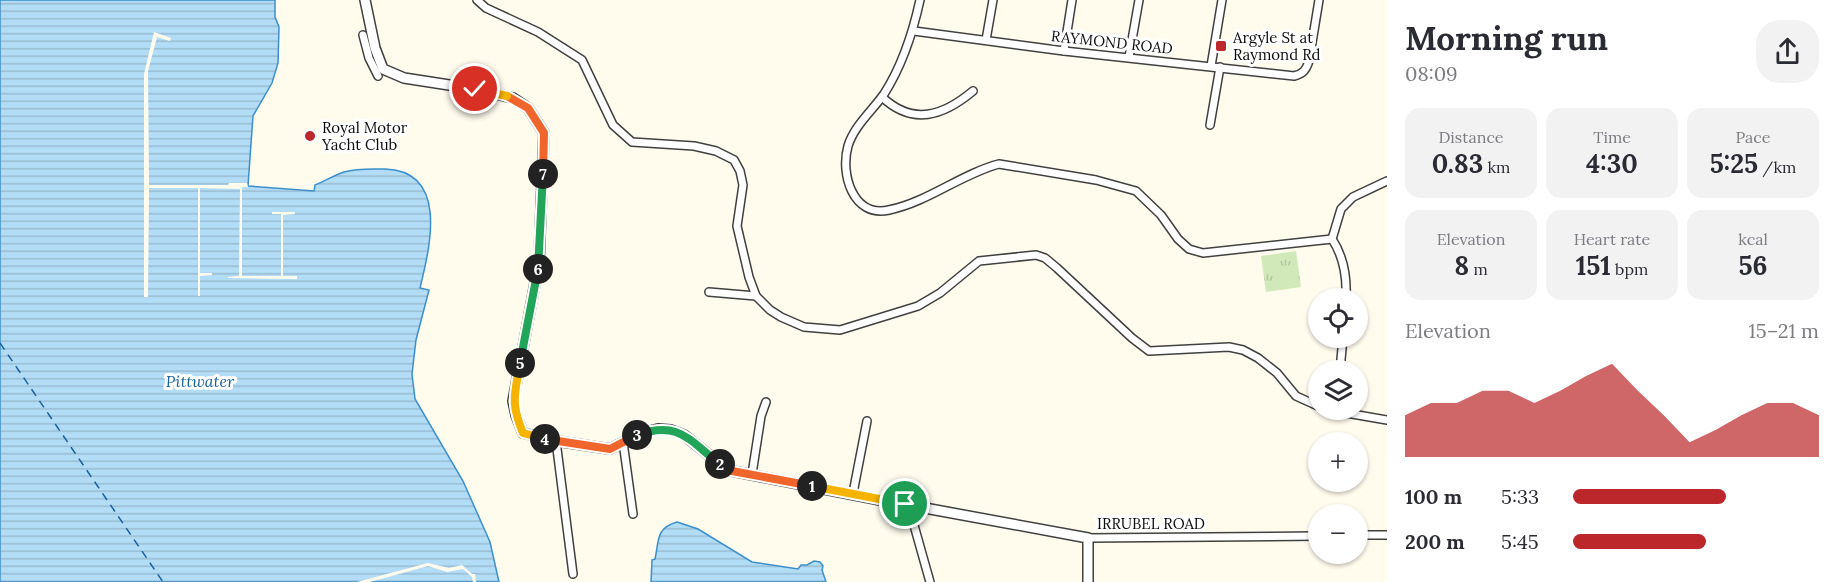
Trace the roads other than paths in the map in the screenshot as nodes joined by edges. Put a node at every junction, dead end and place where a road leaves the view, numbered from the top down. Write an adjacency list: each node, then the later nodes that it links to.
1 (366, 0): 29 (street, IRRUBEL ROAD)
2 (477, 0): 23 (street)
3 (920, 0): 9 (street)
4 (993, 0): 11 (street)
5 (1072, 0): 12 (street)
6 (1139, 0): 13 (street)
7 (1222, 0): 14 (street)
8 (1319, 0): 14 (street, RAYMOND ROAD)
9 (914, 31): 11 (street, RAYMOND ROAD); 17 (street)
10 (363, 35): 15 (street)
11 (986, 40): 12 (street, RAYMOND ROAD)
12 (1064, 51): 13 (street, RAYMOND ROAD)
13 (1129, 57): 14 (street, RAYMOND ROAD)
14 (1215, 66): 18 (street)
15 (378, 76)
16 (973, 91): 17 (street)
17 (882, 97): 20 (street)
18 (1210, 125)
19 (1387, 181): 20 (street)
20 (1332, 239): 21 (street)
21 (1347, 288)
22 (709, 292): 23 (street)
23 (756, 296): 24 (street)
24 (1308, 399)
25 (766, 402): 31 (street)
26 (1368, 417): 27 (street)
27 (1387, 420)
28 (867, 422): 32 (street)
29 (556, 441): 30 (street, IRRUBEL ROAD); 39 (street)
30 (623, 442): 31 (street, IRRUBEL ROAD); 34 (street)
31 (752, 474): 32 (street, IRRUBEL ROAD)
32 (853, 493): 33 (street, IRRUBEL ROAD)
33 (910, 507): 38 (street, IRRUBEL ROAD); 40 (street)
34 (633, 514)
35 (1368, 535): 36 (street)
36 (1387, 535)
37 (1308, 536): 38 (street, IRRUBEL ROAD)
38 (1088, 538): 41 (street)
39 (573, 574)
40 (930, 582)
41 (1088, 582)

